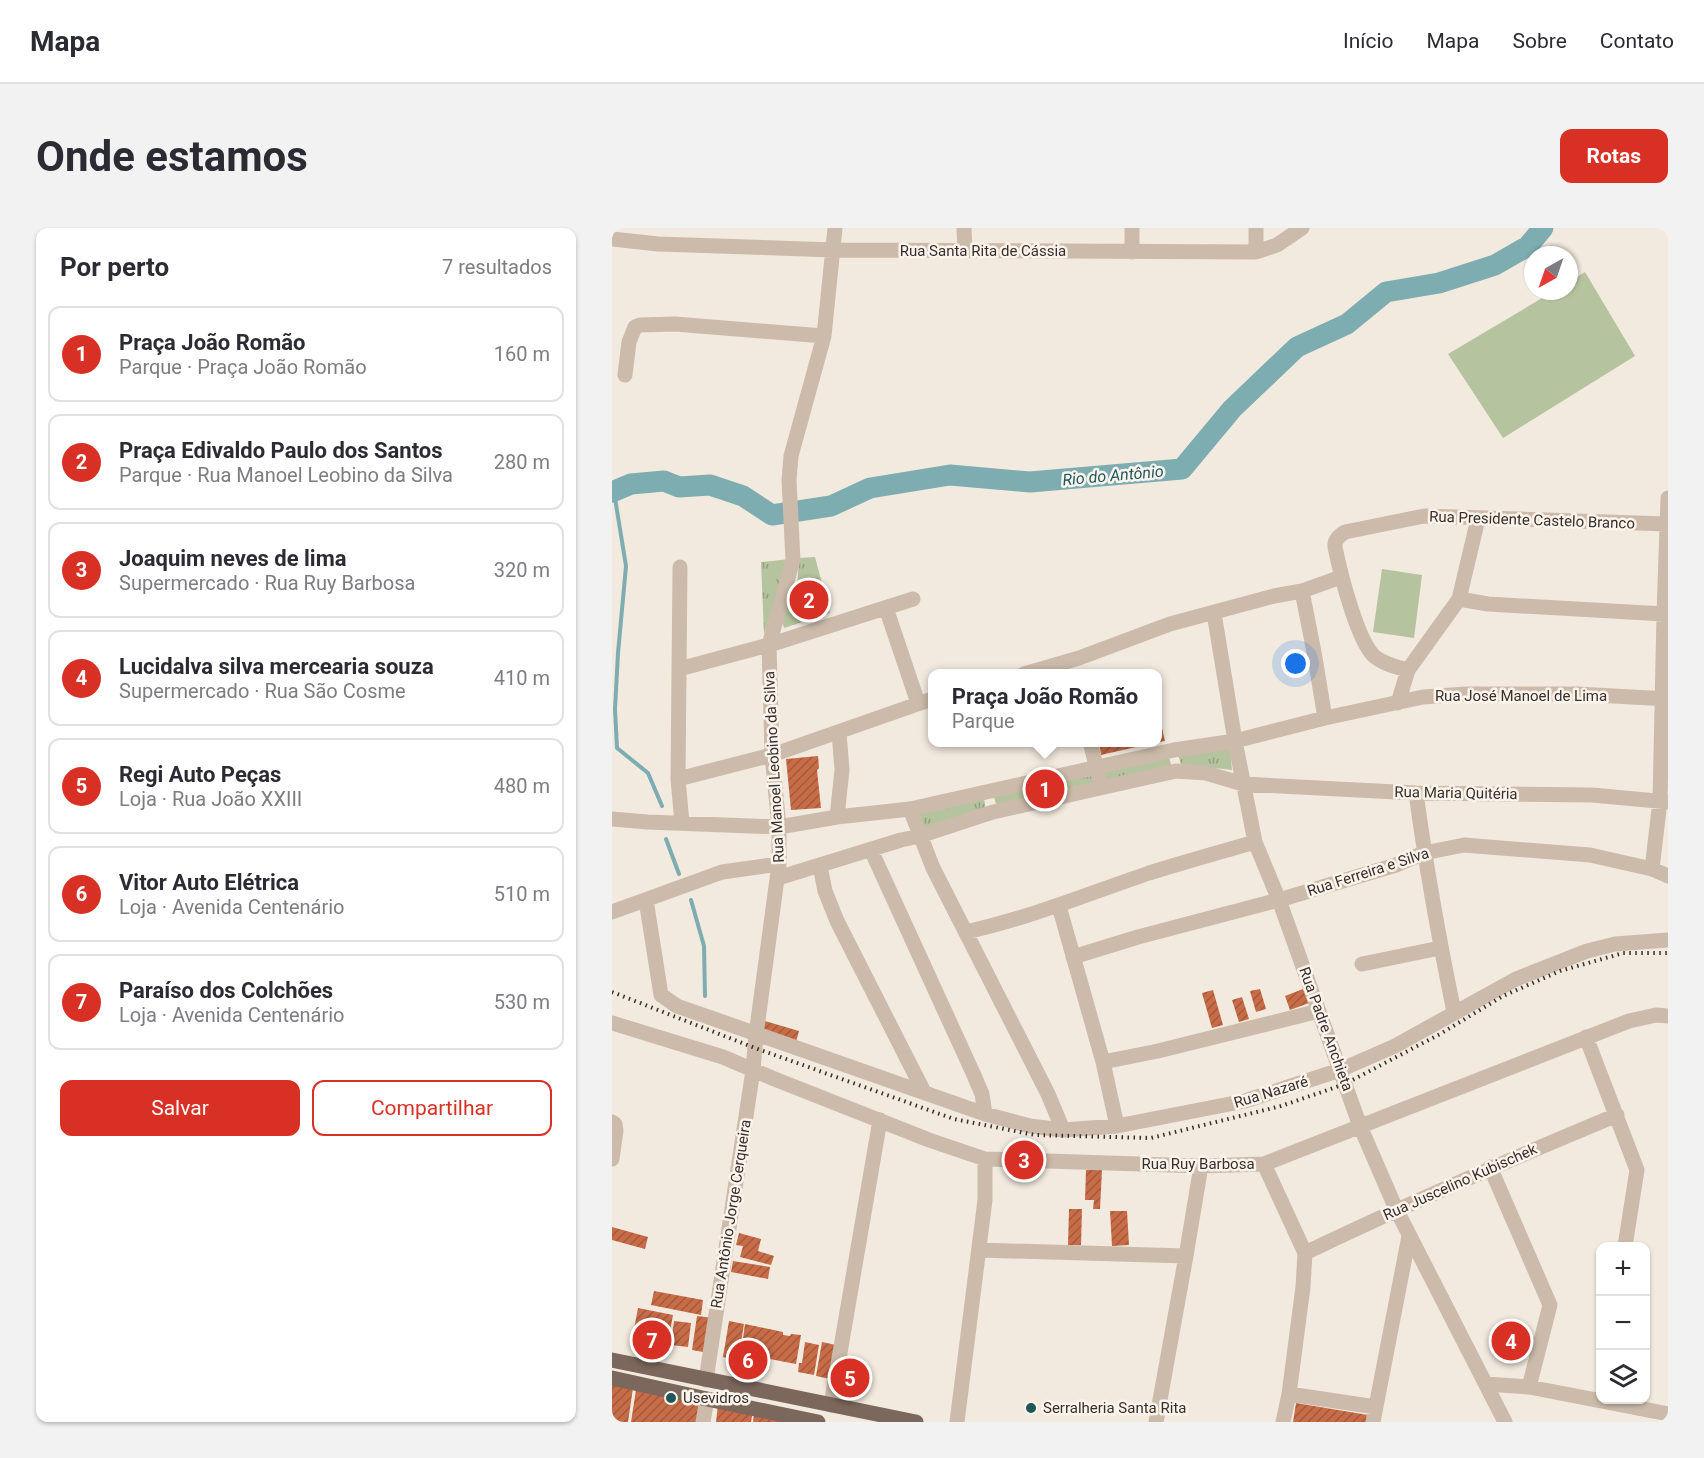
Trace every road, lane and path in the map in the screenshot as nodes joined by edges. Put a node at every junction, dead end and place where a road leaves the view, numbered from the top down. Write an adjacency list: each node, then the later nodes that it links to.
1 (658, 228): 8 (street)
2 (835, 228): 9 (street, Rua Manoel Leobino da Silva)
3 (964, 228): 10 (street)
4 (1132, 228): 11 (street)
5 (1256, 228): 12 (street)
6 (1302, 228): 12 (street, Rua Santa Rita de Cássia)
7 (612, 239): 8 (street, Rua Santa Rita de Cássia)
8 (658, 244): 9 (street, Rua Santa Rita de Cássia)
9 (834, 250): 10 (street, Rua Santa Rita de Cássia); 13 (street, Rua Manoel Leobino da Silva)
10 (965, 251): 11 (street, Rua Santa Rita de Cássia)
11 (1132, 252): 12 (street, Rua Santa Rita de Cássia)
12 (1256, 252)
13 (824, 336): 14 (street); 26 (street, Rua Manoel Leobino da Silva)
14 (625, 375)
15 (1668, 498): 17 (street)
16 (1478, 519): 17 (street, Rua Presidente Castelo Branco); 19 (street, Rua Presidente Castelo Branco); 22 (street)
17 (1667, 524): 25 (street)
18 (680, 567): 28 (street)
19 (1341, 577): 20 (street); 30 (street)
20 (1302, 591): 24 (street); 34 (street)
21 (913, 599): 23 (street)
22 (1459, 599): 25 (street); 30 (street)
23 (886, 608): 26 (street); 32 (street)
24 (1214, 613): 27 (street); 36 (street, Rua Padre Anchieta)
25 (1664, 614): 31 (street)
26 (769, 645): 28 (street); 39 (street, Rua Manoel Leobino da Silva)
27 (1079, 666): 29 (street)
28 (679, 669): 42 (street)
29 (1058, 669)
30 (1408, 670): 33 (street)
31 (1665, 699): 33 (street, Rua José Manoel de Lima); 47 (street)
32 (925, 701): 35 (street)
33 (1398, 703): 34 (street, Rua José Manoel de Lima)
34 (1325, 718): 36 (street, Rua José Manoel de Lima)
35 (839, 732): 39 (street); 50 (street)
36 (1235, 741): 38 (street, Rua José Manoel de Lima); 43 (street, Rua Padre Anchieta)
37 (1091, 747): 40 (street)
38 (1174, 750): 40 (street, Rua José Manoel de Lima); 41 (street)
39 (772, 755): 42 (street); 53 (street, Rua Manoel Leobino da Silva)
40 (1096, 768): 44 (street); 45 (street, Rua José Manoel de Lima)
41 (1176, 771): 43 (street, Rua Maria Quitéria); 44 (street, Rua Maria Quitéria)
42 (678, 779): 52 (street)
43 (1243, 784): 46 (street, Rua Maria Quitéria); 55 (street, Rua Padre Anchieta)
44 (1103, 788): 49 (street, Rua Maria Quitéria)
45 (990, 792): 48 (street, Rua José Manoel de Lima); 49 (street)
46 (1416, 793): 47 (street, Rua Maria Quitéria); 57 (street)
47 (1664, 801): 59 (street)
48 (910, 809): 50 (street, Rua José Manoel de Lima); 54 (street)
49 (993, 812): 54 (street, Rua Maria Quitéria)
50 (837, 817): 53 (street, Rua José Manoel de Lima)
51 (612, 819): 52 (street, Rua José Manoel de Lima)
52 (682, 823): 53 (street, Rua José Manoel de Lima)
53 (779, 826): 60 (street, Rua Manoel Leobino da Silva)
54 (921, 836): 56 (street, Rua Maria Quitéria); 66 (street)
55 (1255, 842): 63 (street, Rua Padre Anchieta); 64 (street)
56 (871, 850): 58 (street, Rua Maria Quitéria); 81 (street)
57 (1424, 853): 59 (street, Rua Ferreira e Silva); 63 (street, Rua Ferreira e Silva); 68 (street)
58 (820, 866): 60 (street, Rua Maria Quitéria); 80 (street)
59 (1652, 869): 61 (street, Rua Ferreira e Silva)
60 (779, 871): 62 (street, Rua Maria Quitéria); 76 (street, Rua Manoel Leobino da Silva)
61 (1668, 876)
62 (646, 900): 65 (street, Rua Maria Quitéria); 76 (street, Rua Nazaré)
63 (1279, 900): 69 (street, Rua Ferreira e Silva); 71 (street, Rua Padre Anchieta)
64 (1059, 906): 66 (street); 69 (street)
65 (612, 912)
66 (966, 932): 87 (street)
67 (1668, 940): 72 (street, Rua Nazaré)
68 (1440, 948): 70 (street); 72 (street)
69 (1073, 957): 77 (street)
70 (1362, 964)
71 (1319, 1011): 77 (street); 79 (street, Rua Padre Anchieta)
72 (1454, 1012): 79 (street, Rua Nazaré)
73 (1668, 1016): 75 (street, Rua Ruy Barbosa)
74 (612, 1023): 78 (street, Rua Ruy Barbosa)
75 (1586, 1037): 82 (street); 86 (street, Rua Ruy Barbosa)
76 (756, 1042): 78 (street, Rua Antônio Jorge Cerqueira); 80 (street, Rua Nazaré)
77 (1103, 1062): 85 (street)
78 (753, 1070): 83 (street, Rua Ruy Barbosa); 101 (street, Rua Antônio Jorge Cerqueira)
79 (1340, 1070): 85 (street, Rua Nazaré); 86 (street, Rua Padre Anchieta)
80 (924, 1092): 81 (street, Rua Nazaré)
81 (985, 1113): 87 (street, Rua Nazaré)
82 (1617, 1115): 92 (street, Rua Juscelino Kubischek); 95 (street)
83 (880, 1120): 89 (street, Rua Ruy Barbosa); 109 (street)
84 (612, 1122): 88 (street)
85 (1117, 1126): 87 (street, Rua Nazaré)
86 (1360, 1126): 90 (street, Rua Ruy Barbosa); 93 (street, Rua Padre Anchieta)
87 (1063, 1130)
88 (612, 1159)
89 (985, 1159): 91 (street, Rua Ruy Barbosa); 96 (street)
90 (1264, 1164): 91 (street, Rua Ruy Barbosa); 97 (street)
91 (1201, 1166): 98 (street)
92 (1490, 1167): 93 (street, Rua Juscelino Kubischek); 103 (street)
93 (1396, 1209): 94 (street, Rua Padre Anchieta); 97 (street, Rua Juscelino Kubischek)
94 (1409, 1236): 102 (street, Rua Padre Anchieta); 112 (street)
95 (1626, 1242)
96 (978, 1250): 98 (street); 116 (street)
97 (1305, 1253): 104 (street)
98 (1186, 1256): 117 (street)
99 (612, 1360): 101 (main road)
100 (612, 1378): 106 (main road)
101 (706, 1380): 105 (main road)
102 (1486, 1384): 103 (street); 119 (street, Rua Padre Anchieta)
103 (1529, 1387): 107 (street)
104 (1289, 1394): 112 (street); 118 (street)
105 (784, 1395): 109 (main road); 111 (main road)
106 (707, 1399): 111 (main road); 113 (street)
107 (1596, 1400)
108 (1617, 1404): 110 (street)
109 (831, 1405): 115 (main road)
110 (1668, 1414)
111 (780, 1415): 114 (main road)
112 (1374, 1415)
113 (703, 1422)
114 (818, 1422)
115 (916, 1422)
116 (957, 1422)
117 (1156, 1422)
118 (1283, 1422)
119 (1505, 1422)

